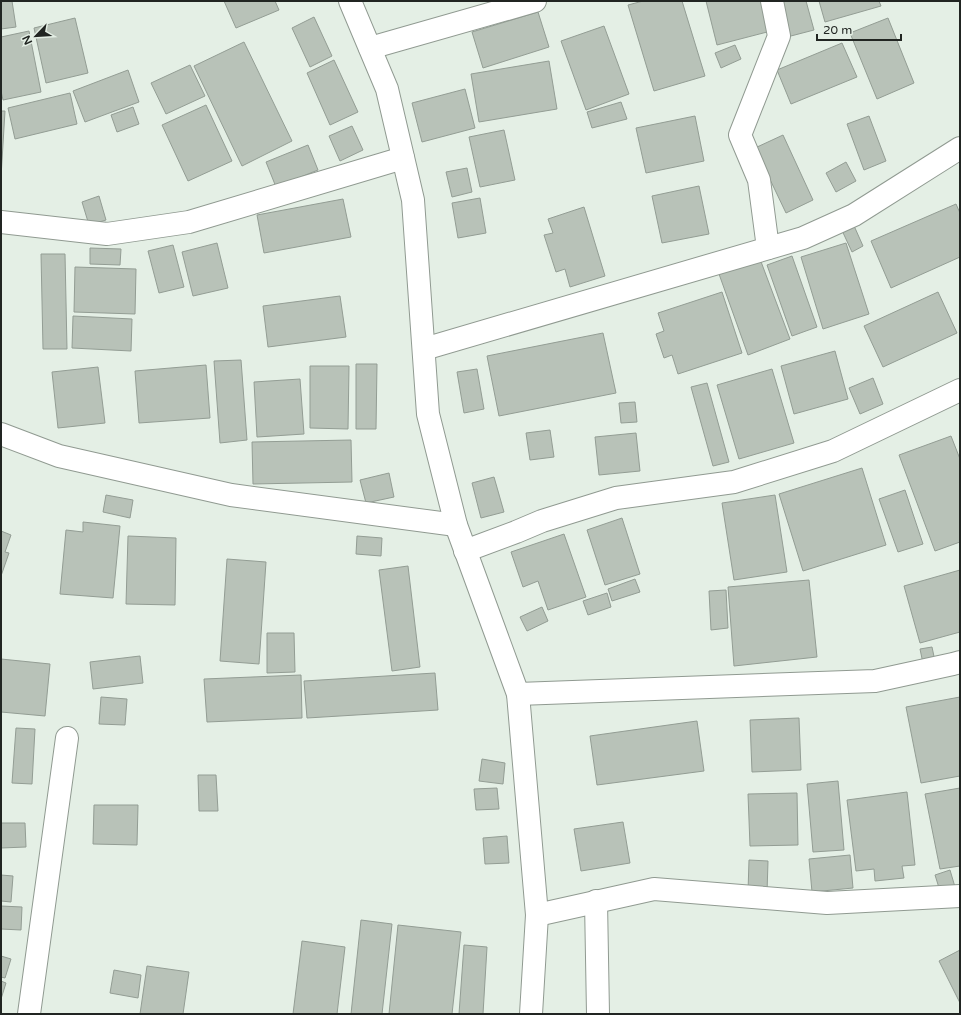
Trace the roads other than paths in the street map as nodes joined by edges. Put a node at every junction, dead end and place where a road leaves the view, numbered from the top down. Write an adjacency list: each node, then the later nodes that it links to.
1 (350, 1): 4 (street)
2 (535, 1): 4 (street)
3 (772, 1): 8 (street)
4 (370, 48): 6 (street)
5 (960, 148): 8 (street)
6 (403, 158): 7 (street); 9 (street)
7 (1, 222)
8 (768, 248): 9 (street)
9 (424, 349): 12 (street)
10 (960, 390): 13 (street)
11 (1, 434): 12 (street)
12 (456, 525): 13 (street)
13 (465, 551): 15 (street)
14 (960, 662): 15 (street)
15 (518, 694): 19 (street)
16 (67, 738): 20 (street)
17 (960, 896): 18 (street)
18 (596, 901): 19 (street); 22 (street)
19 (537, 915): 21 (street)
20 (29, 1014)
21 (531, 1014)
22 (598, 1014)

